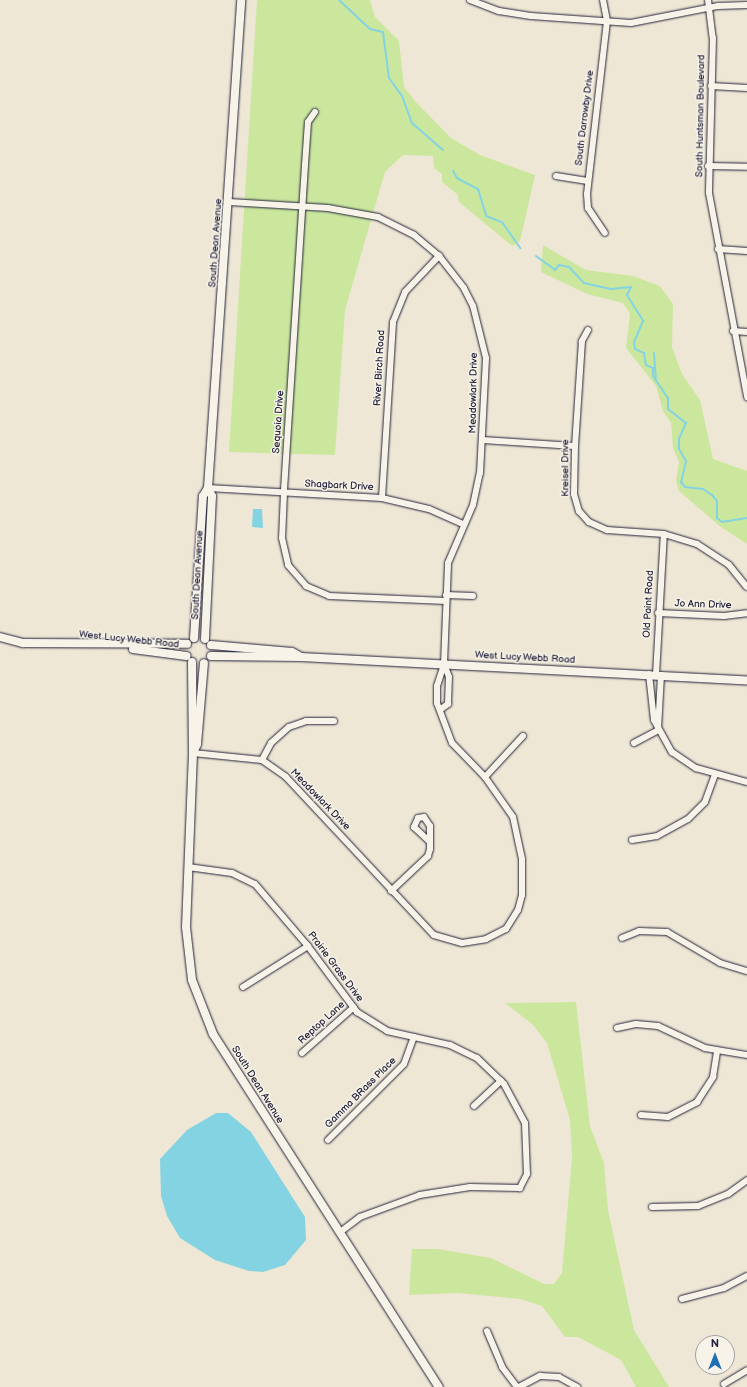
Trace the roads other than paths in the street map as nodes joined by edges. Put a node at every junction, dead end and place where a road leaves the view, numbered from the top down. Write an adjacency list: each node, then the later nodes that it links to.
1 (241, 0): 15 (street, South Dean Avenue)
2 (470, 0): 7 (street)
3 (603, 0): 7 (street, South Darrowby Drive)
4 (708, 0): 6 (street, South Huntsman Boulevard)
5 (747, 5): 6 (street)
6 (708, 9): 7 (street); 8 (street, South Huntsman Boulevard)
7 (607, 21): 14 (street, South Darrowby Drive)
8 (711, 86): 9 (street); 11 (street, South Huntsman Boulevard)
9 (747, 88)
10 (315, 112): 16 (street, Sequoia Drive)
11 (708, 166): 12 (street); 18 (street, South Huntsman Boulevard)
12 (747, 167)
13 (556, 176): 14 (street)
14 (588, 181): 17 (street, South Darrowby Drive)
15 (229, 202): 16 (street, Meadowlark Drive); 27 (street, South Dean Avenue)
16 (302, 206): 20 (street, Meadowlark Drive); 28 (street, Sequoia Drive)
17 (605, 233)
18 (718, 249): 19 (street); 22 (street, South Huntsman Boulevard)
19 (747, 251)
20 (439, 256): 25 (street, Meadowlark Drive); 29 (street, River Birch Road)
21 (588, 330): 26 (street, Kreisel Drive)
22 (733, 331): 23 (street); 24 (street, South Huntsman Boulevard)
23 (747, 332)
24 (747, 398)
25 (482, 440): 26 (street); 30 (street, Meadowlark Drive)
26 (575, 446): 31 (street, Kreisel Drive)
27 (208, 488): 28 (street, Shagbark Drive); 38 (street, South Dean Avenue); 39 (street, South Dean Avenue)
28 (284, 492): 29 (street, Shagbark Drive); 34 (street, Sequoia Drive)
29 (382, 498): 30 (street, Shagbark Drive)
30 (463, 524): 34 (street, Meadowlark Drive)
31 (664, 534): 32 (street, Kreisel Drive); 36 (street, Old Paint Road)
32 (747, 587)
33 (473, 596): 34 (street, Sequoia Drive)
34 (446, 598): 46 (street, Meadowlark Drive)
35 (747, 613): 36 (street, Jo Ann Drive)
36 (658, 614): 47 (street, Old Paint Road)
37 (0, 636): 40 (street, West Lucy Webb Road)
38 (194, 638): 39 (street); 41 (street)
39 (208, 642): 42 (street); 43 (street, West Lucy Webb Road)
40 (69, 643): 41 (street, West Lucy Webb Road); 44 (street, West Lucy Webb Road)
41 (187, 644): 44 (street)
42 (211, 656): 43 (street, West Lucy Webb Road); 45 (street)
43 (301, 657): 46 (street, West Lucy Webb Road)
44 (190, 659): 45 (street); 54 (street, South Dean Avenue)
45 (204, 663): 54 (street, South Dean Avenue)
46 (444, 664): 47 (street, West Lucy Webb Road); 49 (street, Meadowlark Drive); 49 (street)
47 (655, 675): 48 (street, West Lucy Webb Road); 51 (street, Old Paint Road); 51 (street, Old Paint Road)
48 (747, 680)
49 (442, 709): 57 (street, Meadowlark Drive)
50 (334, 721): 55 (street)
51 (658, 730): 53 (street); 56 (street, Old Paint Road)
52 (523, 736): 57 (street)
53 (634, 743)
54 (193, 753): 55 (street, Meadowlark Drive); 61 (street, South Dean Avenue)
55 (262, 760): 62 (street, Meadowlark Drive)
56 (716, 774): 58 (street, Old Paint Road); 59 (street)
57 (485, 777): 62 (street, Meadowlark Drive)
58 (747, 782)
59 (632, 840)
60 (429, 842): 62 (street)
61 (188, 867): 64 (street, Prairie Grass Drive); 79 (street, South Dean Avenue)
62 (391, 891)
63 (622, 938): 65 (street)
64 (308, 946): 66 (street); 67 (street, Prairie Grass Drive)
65 (747, 971)
66 (243, 987)
67 (354, 1007): 69 (street, Prairie Grass Drive); 71 (street, Reptop Lane)
68 (618, 1028): 70 (street)
69 (414, 1037): 73 (street, Prairie Grass Drive); 76 (street, Gamma BRass Place)
70 (716, 1052): 72 (street); 75 (street)
71 (302, 1054)
72 (747, 1055)
73 (501, 1081): 74 (street); 79 (street, Prairie Grass Drive)
74 (474, 1106)
75 (641, 1115)
76 (328, 1140)
77 (747, 1180): 78 (street)
78 (652, 1207)
79 (340, 1232): 85 (street, South Dean Avenue)
80 (747, 1276): 81 (street)
81 (682, 1299)
82 (487, 1331): 86 (street)
83 (747, 1370): 84 (street)
84 (724, 1384)
85 (439, 1387)
86 (518, 1387): 87 (street)
87 (577, 1387)

